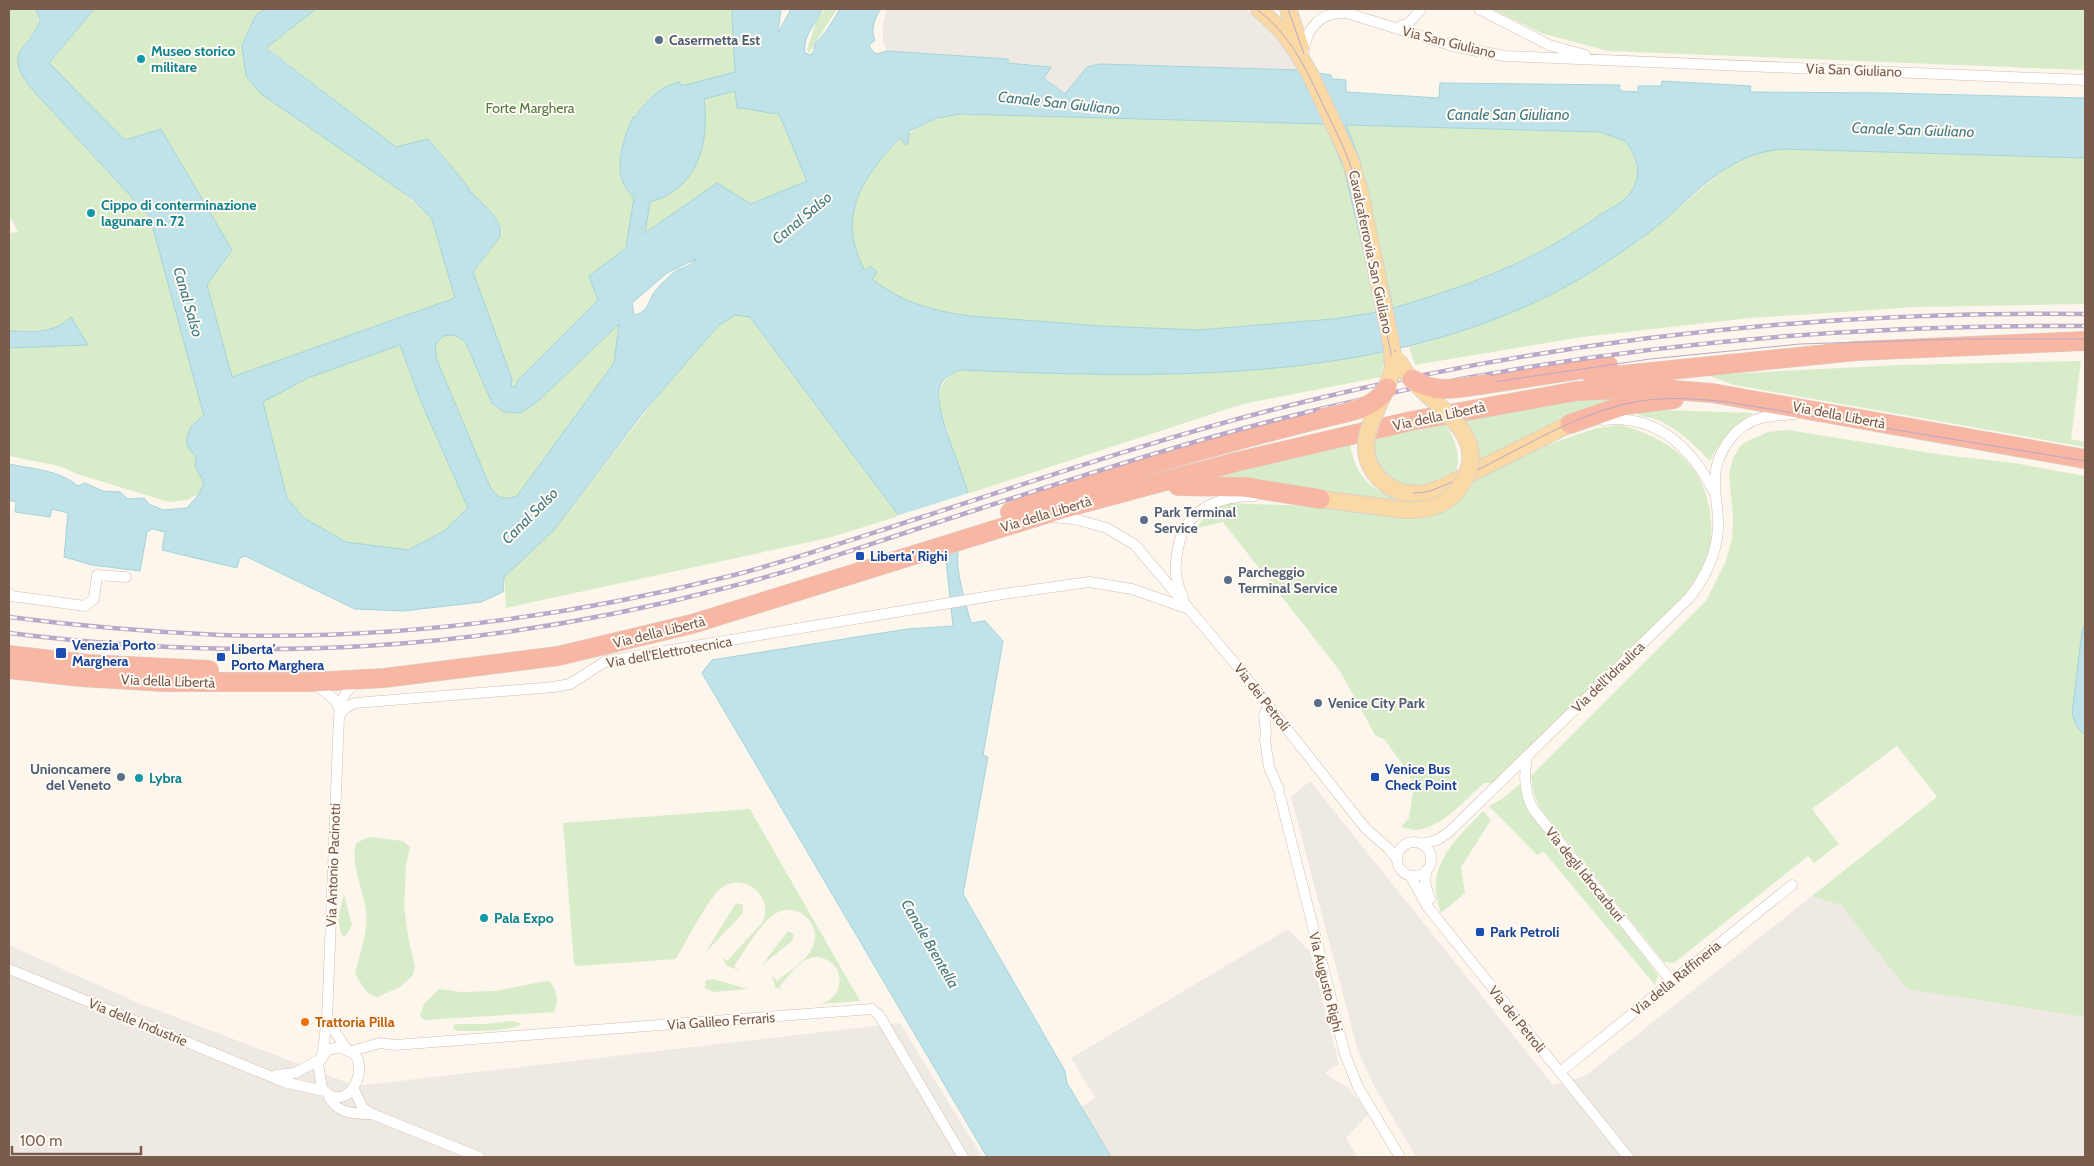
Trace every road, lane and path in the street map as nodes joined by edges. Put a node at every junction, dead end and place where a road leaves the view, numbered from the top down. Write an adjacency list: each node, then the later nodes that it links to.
1 (1259, 9): 9 (main road)
2 (1288, 9): 9 (main road)
3 (1334, 9): 6 (street, Via San Giuliano)
4 (1421, 9): 7 (street, Via San Giuliano)
5 (1479, 9): 8 (street, Via San Giuliano)
6 (1348, 13): 7 (street, Via San Giuliano); 9 (street, Via San Giuliano)
7 (1395, 28): 8 (street, Via San Giuliano)
8 (1623, 61): 10 (street, Via San Giuliano)
9 (1308, 68): 12 (main road, Cavalcaferrovia San Giuliano)
10 (2085, 80)
11 (2085, 341): 14 (highway, Via della Libertà); 15 (highway, bridge)
12 (1392, 346): 15 (main road, Cavalcaferrovia San Giuliano, bridge); 16 (main road, Cavalcaferrovia San Giuliano, bridge)
13 (2085, 352): 14 (highway)
14 (1723, 363): 25 (highway, Via della Libertà)
15 (1412, 379): 23 (main road, Cavalcaferrovia San Giuliano, bridge)
16 (1387, 388): 18 (main road, Cavalcaferrovia San Giuliano, bridge); 25 (highway, bridge)
17 (1795, 414): 18 (highway); 19 (highway); 22 (street, Via dell'Idraulica)
18 (1570, 424): 22 (street, Via dell'Idraulica)
19 (1911, 430): 20 (highway, Via della Libertà); 21 (highway, Via della Libertà)
20 (2085, 459)
21 (1146, 486): 23 (highway); 24 (highway, Via della Libertà)
22 (1716, 494): 38 (street, Via dell'Idraulica)
23 (1320, 499): 27 (street, Via dei Petroli)
24 (1022, 520): 25 (highway, Via della Libertà); 28 (street, Via dei Petroli)
25 (1002, 521): 26 (highway, Via della Libertà)
26 (895, 556): 32 (highway, Via della Libertà); 34 (highway, Via della Libertà)
27 (1176, 571): 28 (street); 31 (street, Via dei Petroli)
28 (1162, 576): 31 (street, Via dei Petroli)
29 (126, 577): 30 (street)
30 (9, 593)
31 (1187, 606): 36 (street, Via dei Petroli); 37 (street, Via dell'Elettrotecnica)
32 (9, 655)
33 (14, 670): 35 (highway, Via della Libertà)
34 (362, 679): 35 (highway, Via della Libertà); 37 (street, Via Antonio Pacinotti)
35 (312, 682): 37 (street)
36 (1269, 707): 39 (street, Via dei Petroli); 63 (street, Via Augusto Righi)
37 (339, 713): 51 (street, Via Antonio Pacinotti)
38 (1527, 756): 40 (street, Via dell'Idraulica); 50 (street, Via degli Idrocarburi)
39 (1366, 829): 42 (street); 44 (street, Via dei Petroli)
40 (1448, 833): 41 (street, Via dell'Idraulica); 43 (street, Via dell'Idraulica)
41 (1422, 844): 42 (street); 43 (street)
42 (1405, 845): 44 (street)
43 (1431, 856): 45 (street)
44 (1397, 859): 46 (street)
45 (1426, 872): 46 (street); 48 (street)
46 (1411, 876): 48 (street, Via dei Petroli)
47 (1792, 885): 50 (street, Via della Raffineria)
48 (1443, 927): 56 (street, Via dei Petroli)
49 (9, 969): 57 (street, Via delle Industrie)
50 (1672, 982): 56 (street, Via della Raffineria)
51 (327, 1020): 53 (street); 54 (street, Via Antonio Pacinotti)
52 (395, 1045): 53 (street, Via Galileo Ferraris); 55 (street, Via Galileo Ferraris); 62 (street, Via Galileo Ferraris)
53 (349, 1050): 54 (street); 55 (street)
54 (321, 1057): 57 (street, Via delle Industrie); 59 (street)
55 (360, 1065): 58 (street)
56 (1560, 1072): 64 (street, Via dei Petroli)
57 (267, 1074): 59 (street, Via delle Industrie)
58 (354, 1089): 59 (street); 60 (street)
59 (325, 1092): 60 (street)
60 (372, 1114): 61 (street)
61 (479, 1157)
62 (963, 1157)
63 (1400, 1157)
64 (1628, 1157)

